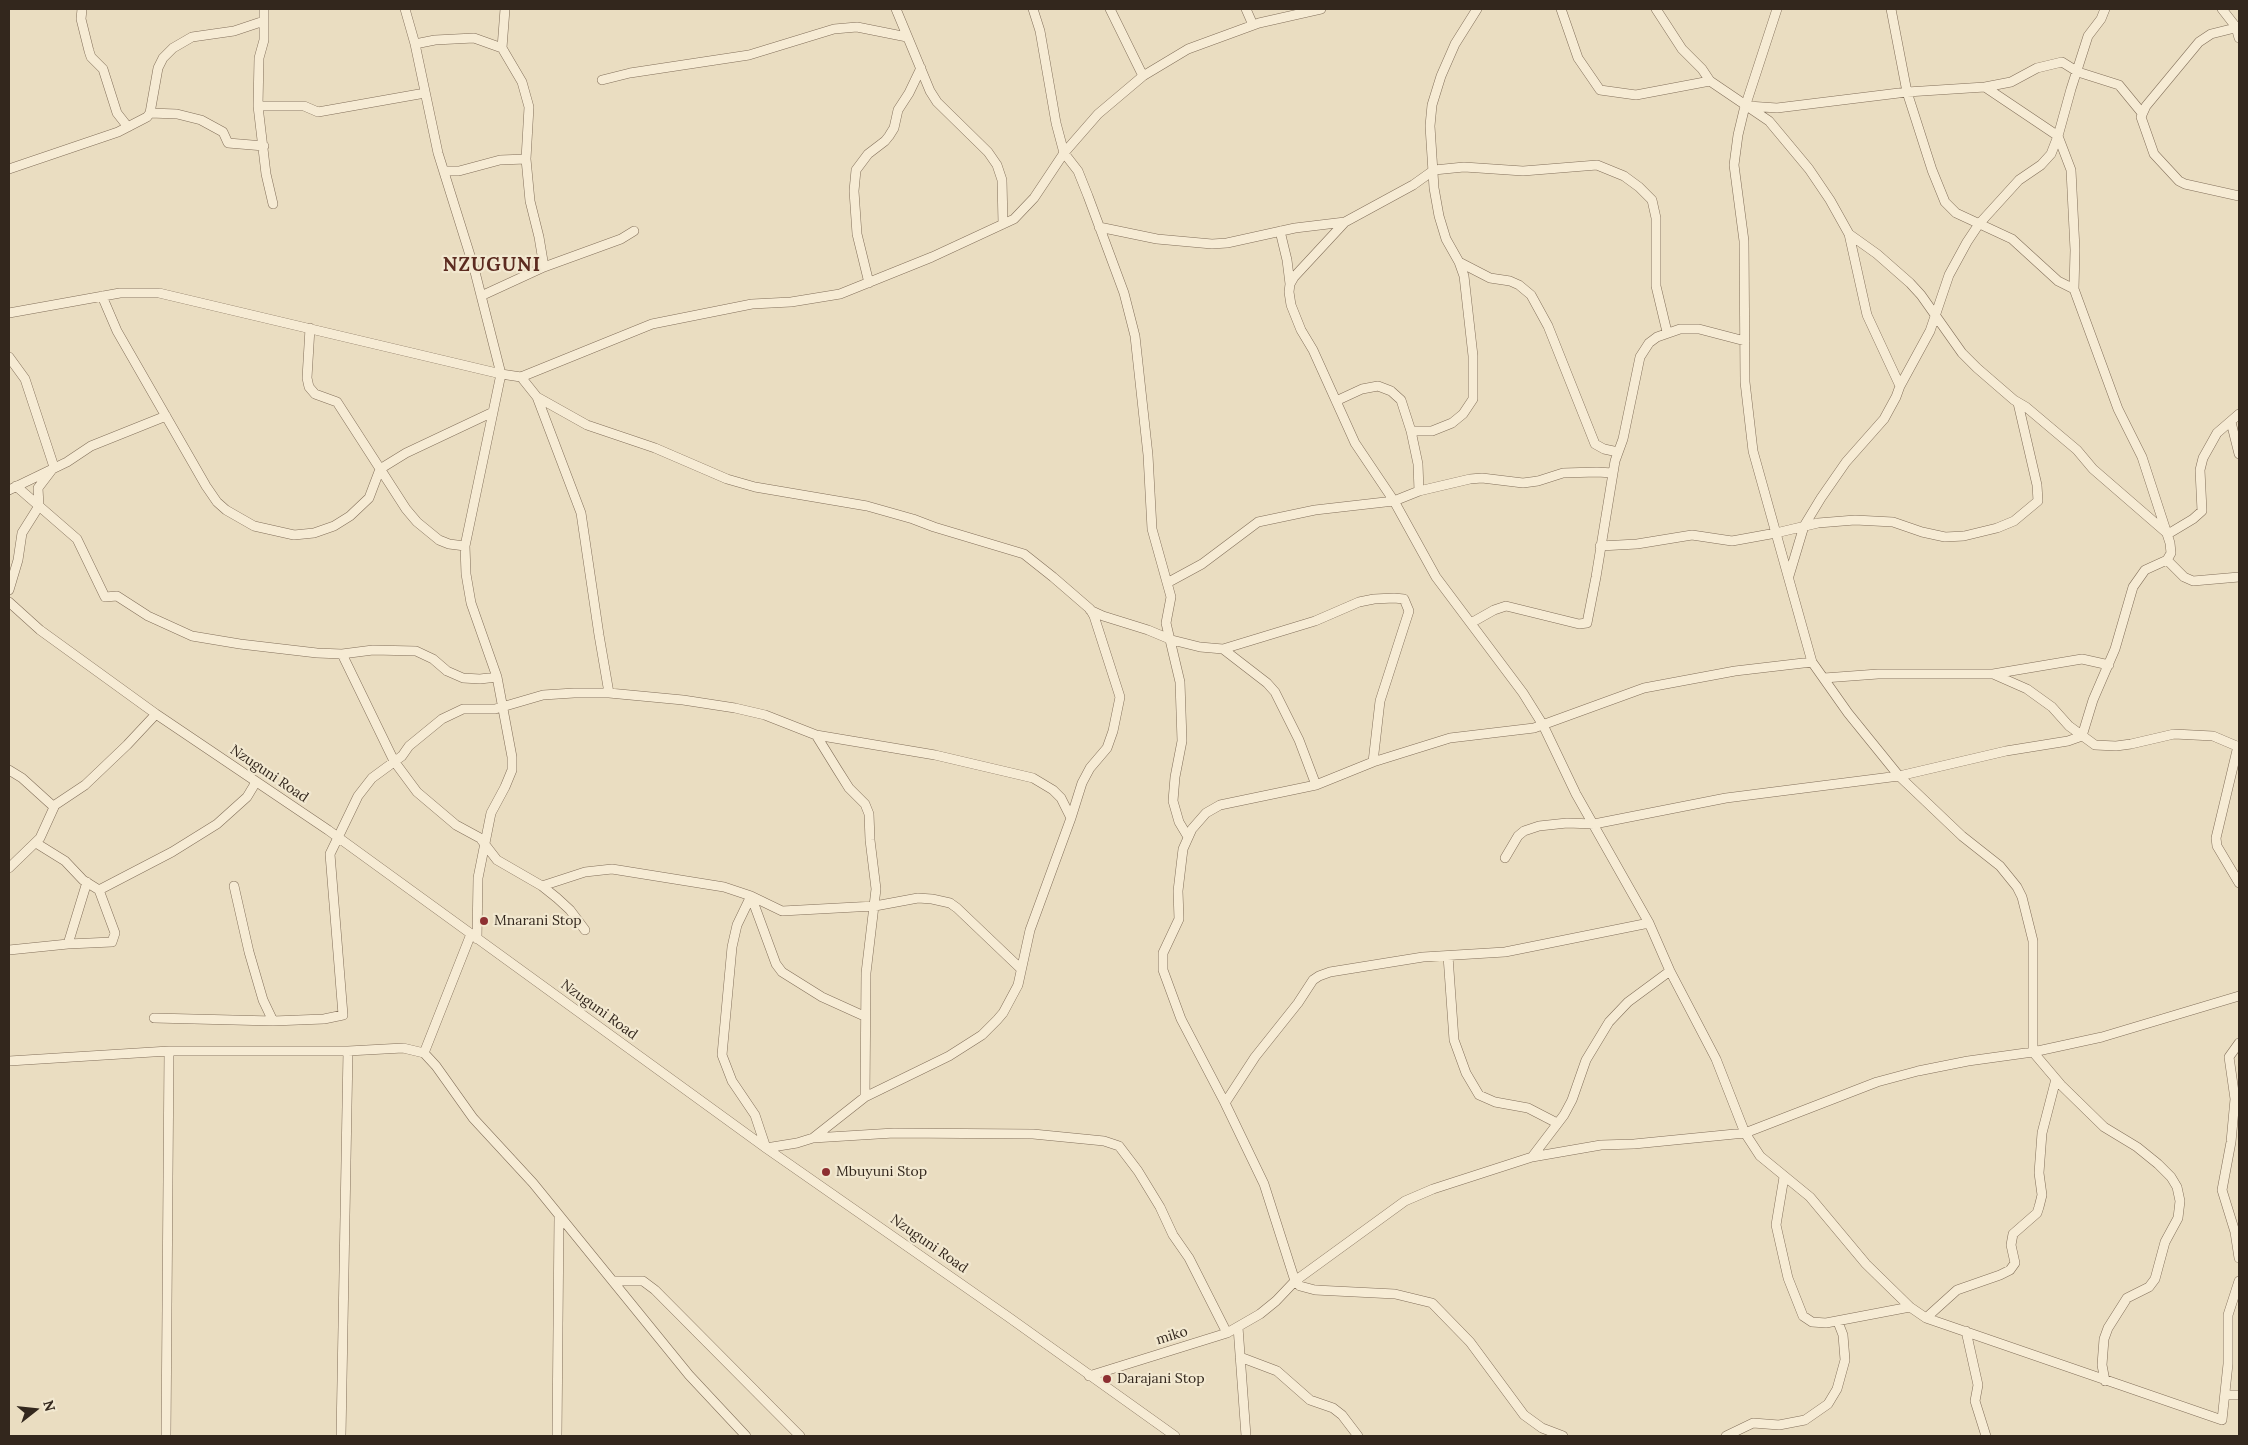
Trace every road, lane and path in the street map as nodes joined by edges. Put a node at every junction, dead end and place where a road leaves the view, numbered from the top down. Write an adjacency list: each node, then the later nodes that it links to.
1 (81, 9): 36 (street)
2 (264, 9): 17 (street)
3 (405, 9): 22 (street)
4 (505, 9): 23 (street)
5 (896, 9): 20 (street)
6 (1033, 9): 39 (street)
7 (1110, 9): 26 (street)
8 (1246, 9): 18 (street)
9 (1321, 9): 18 (street)
10 (1477, 9): 42 (street)
11 (1560, 9): 28 (street)
12 (1656, 9): 28 (street)
13 (1777, 9): 32 (street)
14 (1891, 9): 30 (street)
15 (2105, 9): 25 (street)
16 (2222, 9): 19 (street)
17 (264, 21): 33 (street); 34 (street)
18 (1253, 25): 26 (street)
19 (2238, 27): 21 (street); 35 (street)
20 (907, 37): 24 (street); 27 (street)
21 (2239, 38)
22 (415, 44): 23 (street); 31 (street)
23 (502, 48): 40 (street)
24 (921, 68): 47 (street); 55 (street)
25 (2078, 72): 29 (street); 35 (street); 37 (street)
26 (1143, 76): 39 (street)
27 (602, 80)
28 (1710, 82): 32 (street)
29 (1986, 87): 30 (street); 37 (street)
30 (1907, 92): 32 (street); 48 (street)
31 (425, 93): 33 (street); 43 (street)
32 (1745, 105): 52 (street); 64 (street)
33 (258, 106): 38 (street)
34 (150, 113): 36 (street); 38 (street)
35 (2142, 113): 44 (street)
36 (128, 127): 41 (street)
37 (2058, 136): 48 (street); 57 (street)
38 (264, 146): 45 (street)
39 (1064, 153): 47 (street); 49 (street)
40 (526, 159): 43 (street); 54 (street)
41 (9, 169)
42 (1434, 170): 46 (street); 53 (street); 63 (street)
43 (444, 171): 59 (street)
44 (2239, 196)
45 (273, 204)
46 (1345, 222): 51 (street); 56 (street)
47 (1003, 224): 55 (street)
48 (1979, 224): 57 (street); 61 (street)
49 (1098, 227): 51 (street); 94 (street)
50 (634, 231): 54 (street)
51 (1280, 231): 56 (street)
52 (1848, 234): 61 (street); 68 (street)
53 (1459, 262): 76 (street); 77 (street)
54 (544, 268): 59 (street)
55 (869, 283): 67 (street)
56 (1290, 284): 70 (street)
57 (2074, 289): 88 (street)
58 (102, 296): 60 (street); 62 (street); 74 (street)
59 (481, 296): 66 (street)
60 (9, 313)
61 (1934, 316): 68 (street); 71 (street)
62 (310, 328): 66 (street); 80 (street)
63 (1667, 332): 64 (street); 77 (street)
64 (1745, 341): 87 (street)
65 (9, 357): 79 (street)
66 (501, 374): 67 (street); 72 (street)
67 (521, 376): 69 (street)
68 (1900, 386): 86 (street)
69 (537, 397): 97 (street); 107 (street)
70 (1336, 401): 76 (street); 84 (street)
71 (2018, 403): 86 (street); 88 (street)
72 (493, 412): 80 (street); 89 (street)
73 (2239, 414): 75 (street)
74 (166, 416): 79 (street); 80 (street)
75 (2231, 422): 78 (street); 88 (street)
76 (1411, 431): 83 (street)
77 (1618, 452): 81 (street)
78 (2239, 454)
79 (54, 467): 82 (street); 85 (street)
80 (380, 469): 89 (street)
81 (1613, 473): 83 (street); 90 (street)
82 (12, 488): 85 (street)
83 (1419, 491): 84 (street)
84 (1394, 501): 94 (street); 98 (street)
85 (39, 506): 95 (street); 101 (street)
86 (1804, 526): 87 (street); 92 (street)
87 (1776, 533): 90 (street); 92 (street)
88 (2168, 534): 91 (street)
89 (465, 546): 105 (street)
90 (1600, 546): 98 (street)
91 (2166, 560): 93 (street); 103 (street)
92 (1788, 576): 102 (street)
93 (2239, 577)
94 (1167, 583): 99 (street)
95 (9, 590)
96 (9, 602): 109 (street, Nzuguni Road)
97 (1090, 610): 99 (street); 121 (street)
98 (1471, 623): 110 (street)
99 (1172, 640): 100 (street); 123 (street)
100 (1223, 649): 115 (street); 119 (street)
101 (342, 654): 105 (street); 114 (street)
102 (1812, 662): 106 (street); 110 (street)
103 (2109, 665): 104 (street); 112 (street)
104 (1993, 674): 106 (street); 112 (street)
105 (497, 677): 108 (street)
106 (1824, 678): 117 (street)
107 (609, 693): 108 (street); 111 (street)
108 (503, 708): 114 (street); 126 (street)
109 (156, 714): 118 (street, Nzuguni Road); 120 (street)
110 (1542, 725): 115 (street); 122 (street)
111 (816, 735): 121 (street); 135 (street)
112 (2082, 736): 113 (street); 117 (street)
113 (2238, 747): 130 (street)
114 (394, 761): 124 (street); 126 (street)
115 (1373, 762): 119 (street)
116 (9, 770): 120 (street)
117 (1899, 776): 122 (street); 151 (street)
118 (256, 782): 124 (street, Nzuguni Road); 133 (street)
119 (1316, 785): 123 (street)
120 (54, 807): 125 (street)
121 (1071, 818): 142 (street)
122 (1594, 824): 127 (street); 136 (street)
123 (1188, 837): 156 (street)
124 (339, 838): 138 (street, Nzuguni Road); 147 (street)
125 (36, 843): 128 (street); 129 (street)
126 (485, 843): 132 (street); 138 (street)
127 (1506, 858)
128 (9, 868)
129 (87, 882): 133 (street); 139 (street)
130 (2239, 883)
131 (234, 886): 147 (street)
132 (542, 886): 134 (street); 137 (street)
133 (99, 890): 139 (street)
134 (751, 896): 135 (street); 145 (street); 160 (street)
135 (875, 906): 142 (street); 145 (street)
136 (1649, 924): 141 (street); 143 (street)
137 (585, 930)
138 (474, 936): 152 (street); 160 (street, Nzuguni Road)
139 (68, 944): 140 (street)
140 (9, 950)
141 (1448, 956): 156 (street); 157 (street)
142 (1021, 968): 155 (street)
143 (1670, 970): 157 (street); 158 (street)
144 (2239, 996): 151 (street, miko)
145 (864, 1016): 155 (street)
146 (154, 1018): 147 (street)
147 (273, 1021)
148 (2239, 1043): 164 (street)
149 (169, 1051): 150 (street); 153 (street); 180 (street)
150 (348, 1051): 152 (street); 181 (street)
151 (2033, 1052): 154 (street); 158 (street, miko)
152 (424, 1053): 163 (street)
153 (9, 1061)
154 (2056, 1079): 169 (street); 176 (street)
155 (865, 1097): 159 (street)
156 (1225, 1103): 166 (street)
157 (1557, 1123): 161 (street)
158 (1745, 1133): 161 (street, miko); 162 (street)
159 (813, 1138): 160 (street); 173 (street)
160 (766, 1148): 175 (street, Nzuguni Road)
161 (1532, 1157): 166 (street, miko)
162 (1784, 1177): 168 (street); 170 (street)
163 (559, 1217): 165 (street); 182 (street)
164 (2239, 1258)
165 (613, 1281): 179 (street); 184 (street)
166 (1295, 1281): 171 (street, miko); 188 (street)
167 (2239, 1281): 177 (street)
168 (1910, 1307): 169 (street); 170 (street)
169 (1926, 1318): 172 (street)
170 (1838, 1322): 189 (street)
171 (1238, 1327): 173 (street, miko); 174 (street)
172 (1966, 1331): 176 (street); 190 (street)
173 (1227, 1333): 175 (street, miko)
174 (1240, 1357): 186 (street); 187 (street)
175 (1089, 1376): 185 (street, Nzuguni Road)
176 (2105, 1381): 177 (street)
177 (2225, 1395): 178 (street)
178 (2239, 1395)
179 (738, 1433): 183 (street)
180 (166, 1436)
181 (341, 1436)
182 (557, 1436)
183 (746, 1436)
184 (800, 1436)
185 (1175, 1436)
186 (1246, 1436)
187 (1358, 1436)
188 (1563, 1436)
189 (1726, 1436)
190 (1986, 1436)

